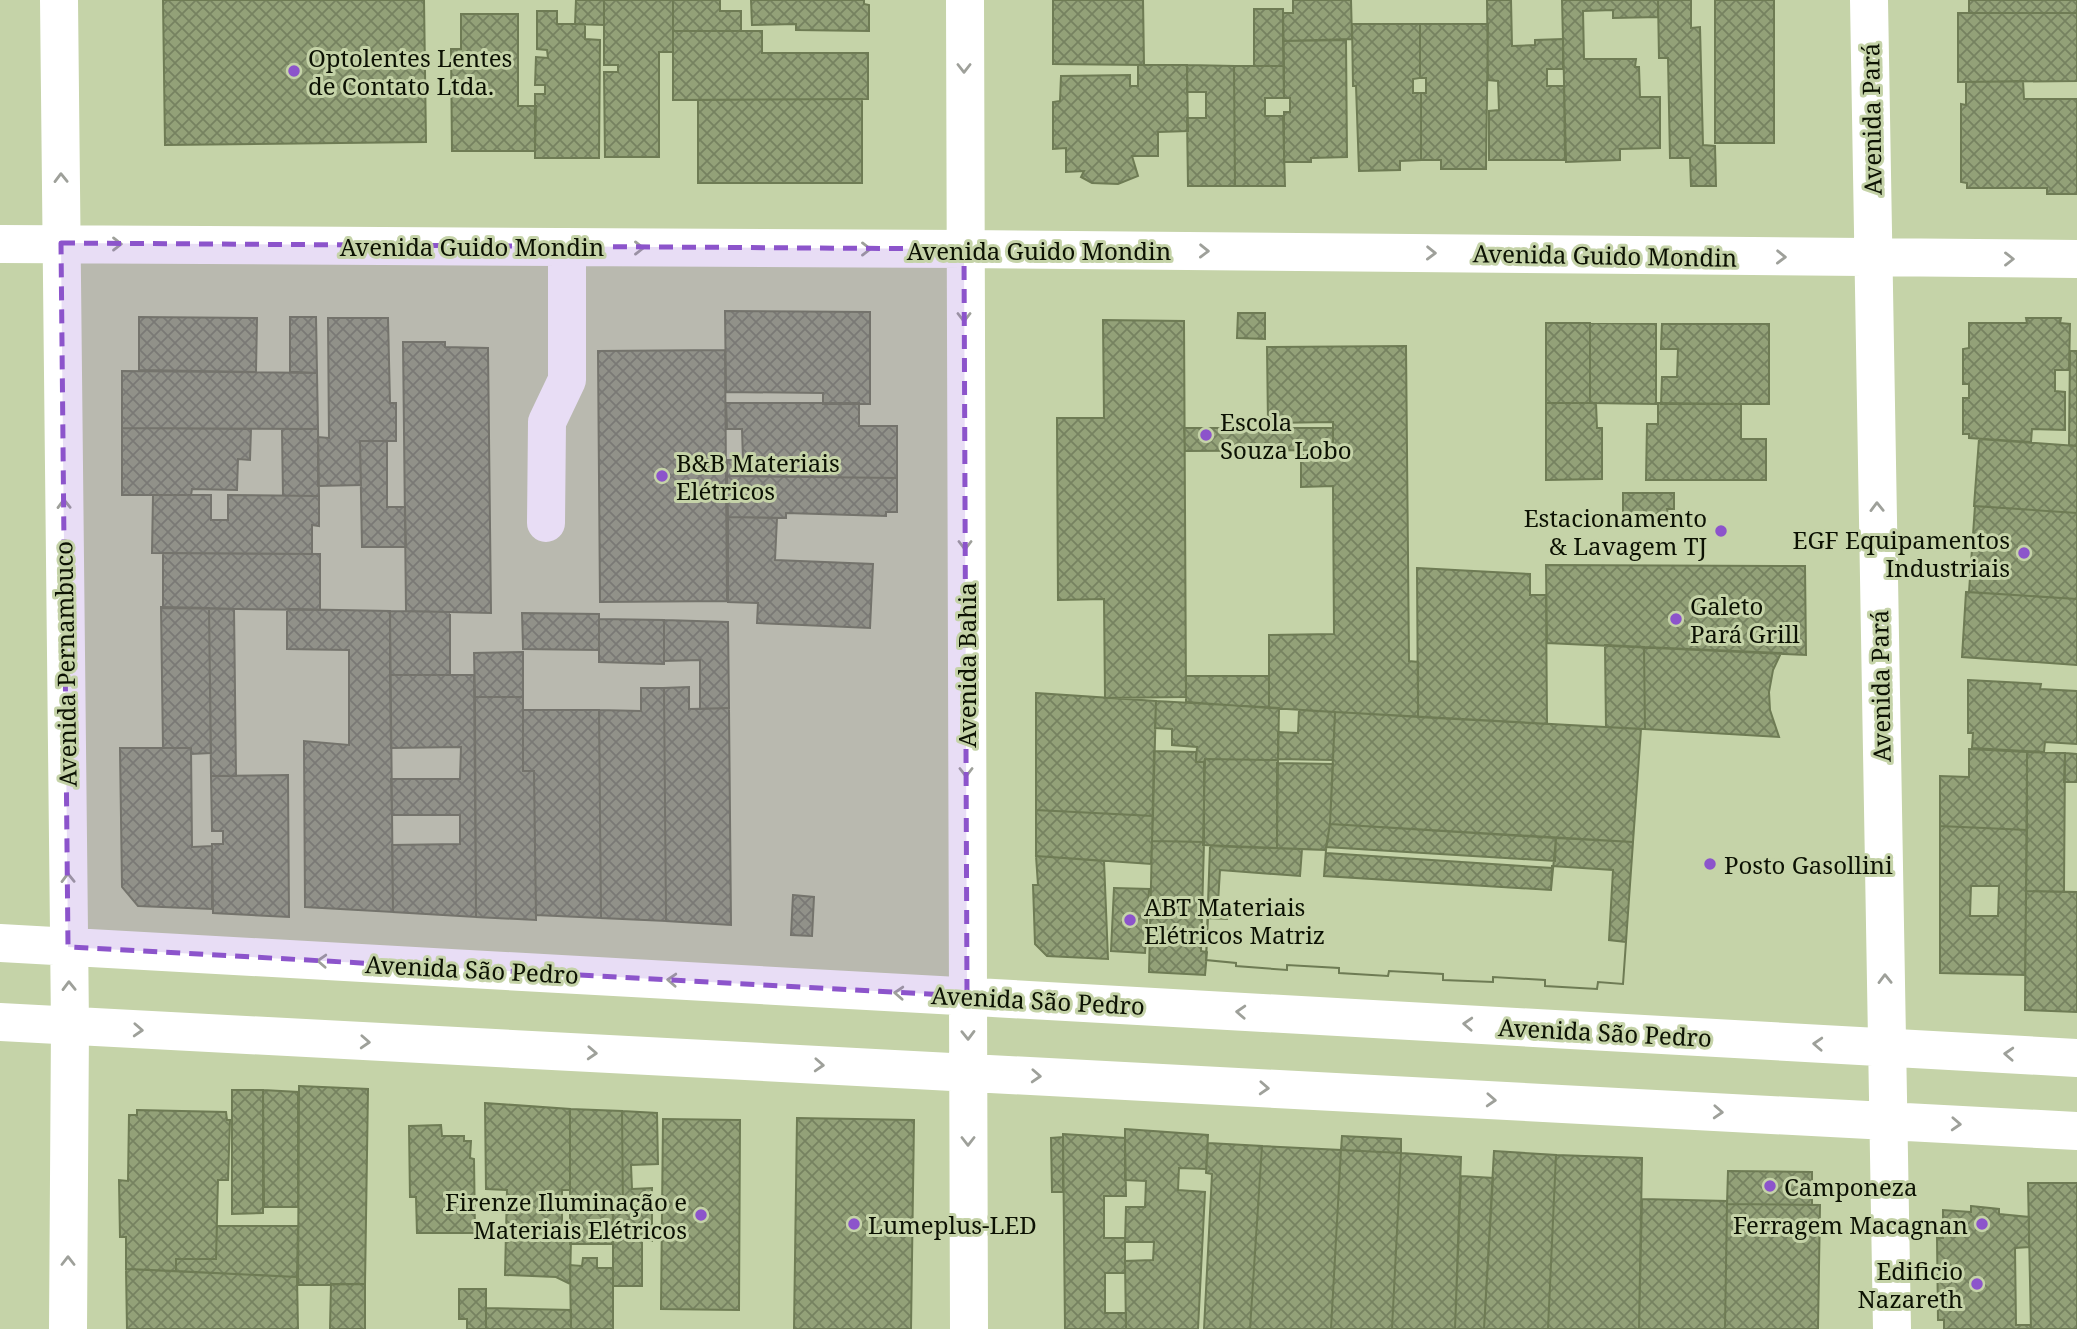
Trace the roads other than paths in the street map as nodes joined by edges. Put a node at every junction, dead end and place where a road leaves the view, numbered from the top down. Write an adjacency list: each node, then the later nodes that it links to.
1 (59, 0): 4 (street, Avenida Pernambuco, one-way to 1)
2 (965, 0): 7 (street, Avenida Bahia, one-way to 7)
3 (1869, 0): 8 (street, Avenida Pará)
4 (61, 243): 5 (street, Avenida Guido Mondin); 6 (street, Avenida Guido Mondin, one-way to 6); 12 (street, Avenida Pernambuco, one-way to 4)
5 (0, 244)
6 (567, 247): 7 (street, Avenida Guido Mondin, one-way to 7); 10 (street)
7 (964, 249): 8 (street, Avenida Guido Mondin, one-way to 8); 13 (street, Avenida Bahia, one-way to 13)
8 (1873, 257): 9 (street, Avenida Guido Mondin, one-way to 9); 16 (street, Avenida Pará, one-way to 8)
9 (2077, 259)
10 (546, 523)
11 (0, 943): 12 (street, Avenida São Pedro)
12 (68, 947): 13 (street, Avenida São Pedro, one-way to 12); 15 (street, Avenida Pernambuco, one-way to 12)
13 (967, 996): 16 (street, Avenida São Pedro, one-way to 13); 18 (street, Avenida Bahia, one-way to 18)
14 (0, 1022): 15 (street)
15 (69, 1026): 18 (street, one-way to 18); 21 (street, Avenida Pernambuco, one-way to 15)
16 (1886, 1047): 17 (street, Avenida São Pedro, one-way to 16); 19 (street, Avenida Pará)
17 (2077, 1058)
18 (968, 1073): 19 (street, one-way to 19); 22 (street, Avenida Bahia, one-way to 22)
19 (1888, 1121): 20 (street, one-way to 20); 23 (street, Avenida Pará)
20 (2077, 1131)
21 (68, 1329)
22 (969, 1329)
23 (1892, 1329)

